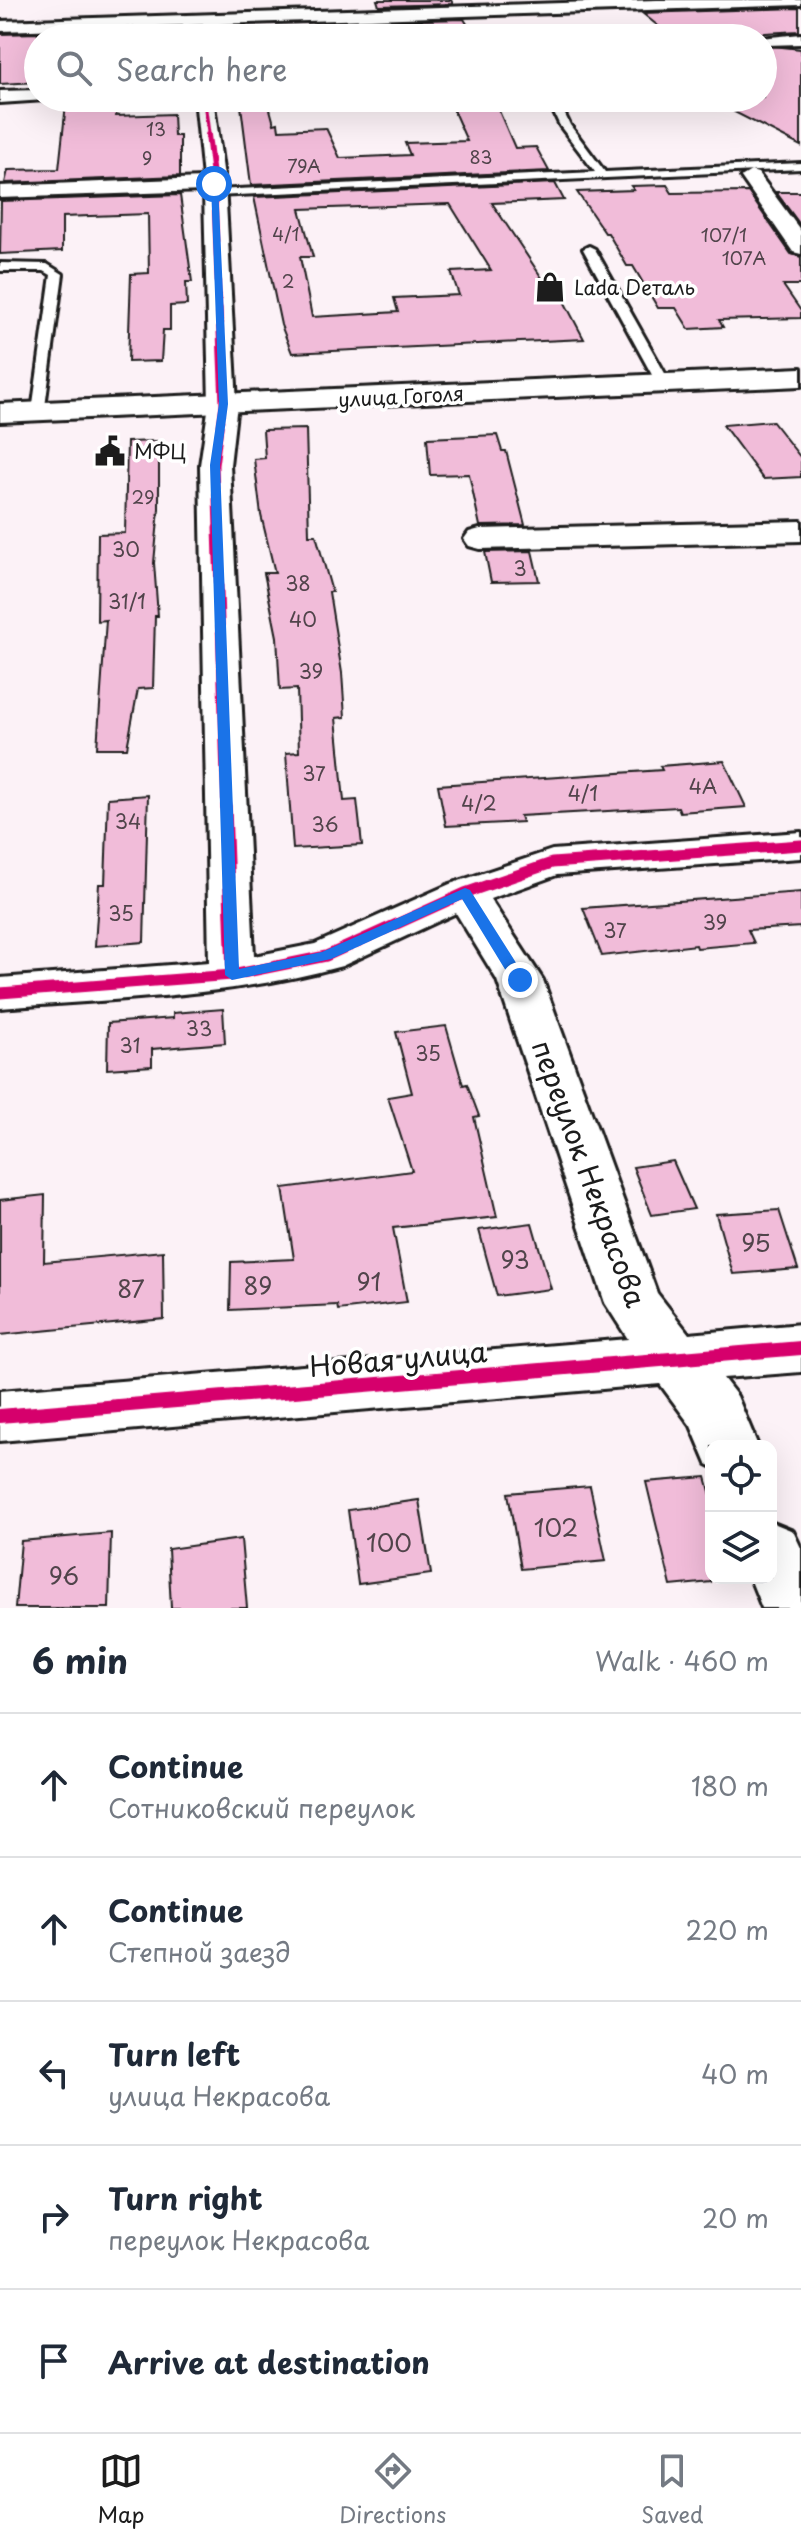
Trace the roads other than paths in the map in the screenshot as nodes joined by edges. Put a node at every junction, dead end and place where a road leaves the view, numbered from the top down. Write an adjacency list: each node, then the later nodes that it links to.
1 (209, 0): 3 (street)
2 (801, 0): 4 (street)
3 (202, 24)
4 (247, 24)
5 (0, 26): 6 (street)
6 (24, 26)
7 (801, 39): 8 (street)
8 (777, 40)
9 (24, 96): 10 (street)
10 (0, 97)
11 (206, 112): 16 (street)
12 (558, 112): 14 (lane)
13 (801, 166): 14 (lane)
14 (602, 175): 16 (lane)
15 (751, 177): 18 (street)
16 (214, 189): 17 (street); 23 (street)
17 (0, 192)
18 (801, 247)
19 (589, 249): 22 (lane)
20 (0, 267): 24 (lane)
21 (801, 377): 22 (main road, улица Гоголя)
22 (664, 384): 23 (main road, улица Гоголя)
23 (223, 404): 24 (main road, улица Гоголя); 30 (street)
24 (39, 411): 25 (main road, улица Гоголя)
25 (0, 413)
26 (801, 531): 27 (street)
27 (480, 539)
28 (801, 845): 29 (street)
29 (465, 893): 30 (street); 33 (street, переулок Некрасова)
30 (232, 975): 31 (street)
31 (0, 993)
32 (801, 1348): 33 (street, Новая улица)
33 (677, 1358): 34 (street, Новая улица); 35 (street, переулок Некрасова)
34 (0, 1416)
35 (726, 1440)
36 (777, 1566): 37 (street)
37 (794, 1608)

